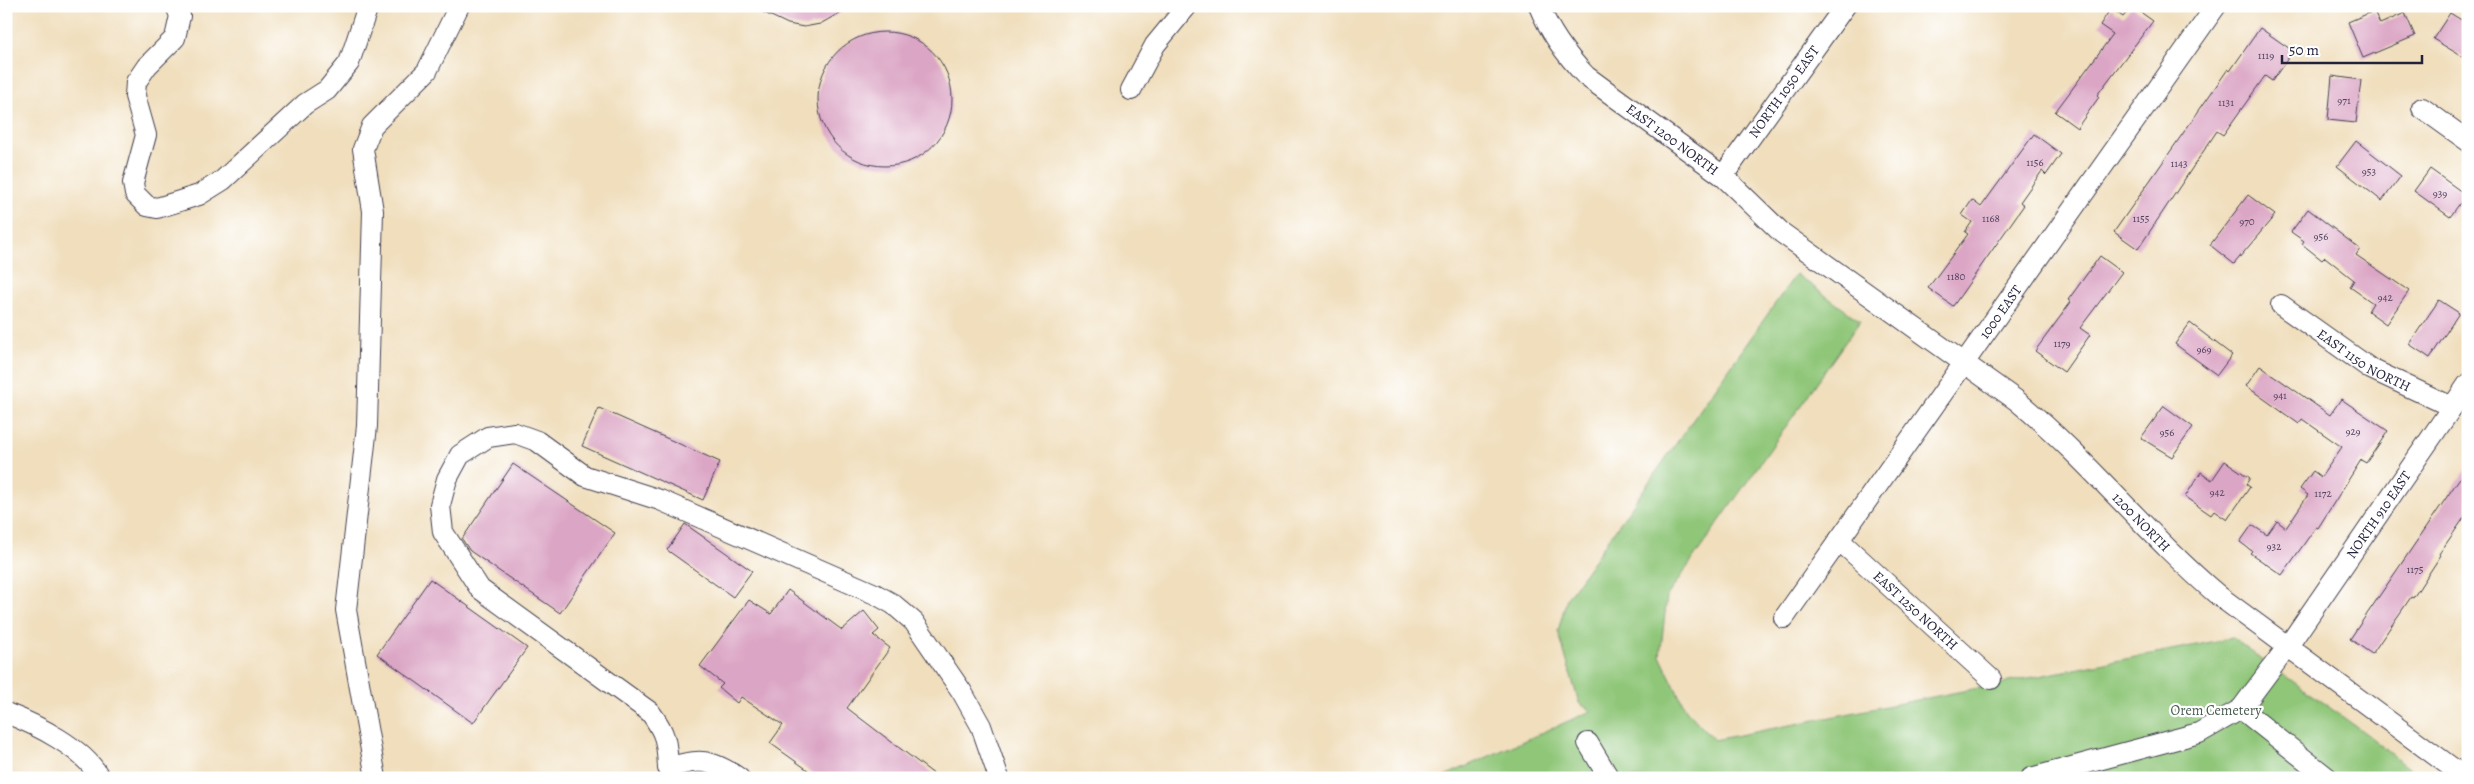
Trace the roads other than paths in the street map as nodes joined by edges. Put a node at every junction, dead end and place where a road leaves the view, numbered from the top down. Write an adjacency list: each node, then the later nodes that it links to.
1 (176, 6): 2 (street)
2 (368, 6)
3 (459, 6): 26 (street)
4 (1187, 6): 8 (street)
5 (1539, 6): 11 (street, EAST 1200 NORTH)
6 (1844, 6): 11 (street, NORTH 1050 EAST)
7 (2216, 6): 14 (street, 1000 EAST)
8 (1131, 90)
9 (2422, 108): 10 (street)
10 (2468, 141)
11 (1723, 176): 12 (street, EAST 1200 NORTH)
12 (1820, 262): 14 (street, 1200 NORTH)
13 (2281, 305): 16 (street, EAST 1150 NORTH)
14 (1964, 364): 17 (street, 1000 EAST); 19 (street, 1200 NORTH)
15 (2468, 384): 16 (street, NORTH 910 EAST)
16 (2452, 407): 19 (street, NORTH 910 EAST)
17 (1839, 540): 18 (street, 1000 EAST); 20 (street, EAST 1250 NORTH)
18 (1784, 618)
19 (2288, 646): 21 (street, NORTH 910 EAST); 32 (street, 1200 NORTH)
20 (1991, 679)
21 (2241, 709): 30 (street); 31 (street)
22 (6, 713): 25 (street)
23 (1588, 743): 29 (street)
24 (665, 773): 27 (street); 28 (street)
25 (100, 778)
26 (376, 778)
27 (739, 778)
28 (999, 778)
29 (1609, 778)
30 (2031, 778)
31 (2328, 778)
32 (2466, 778)

